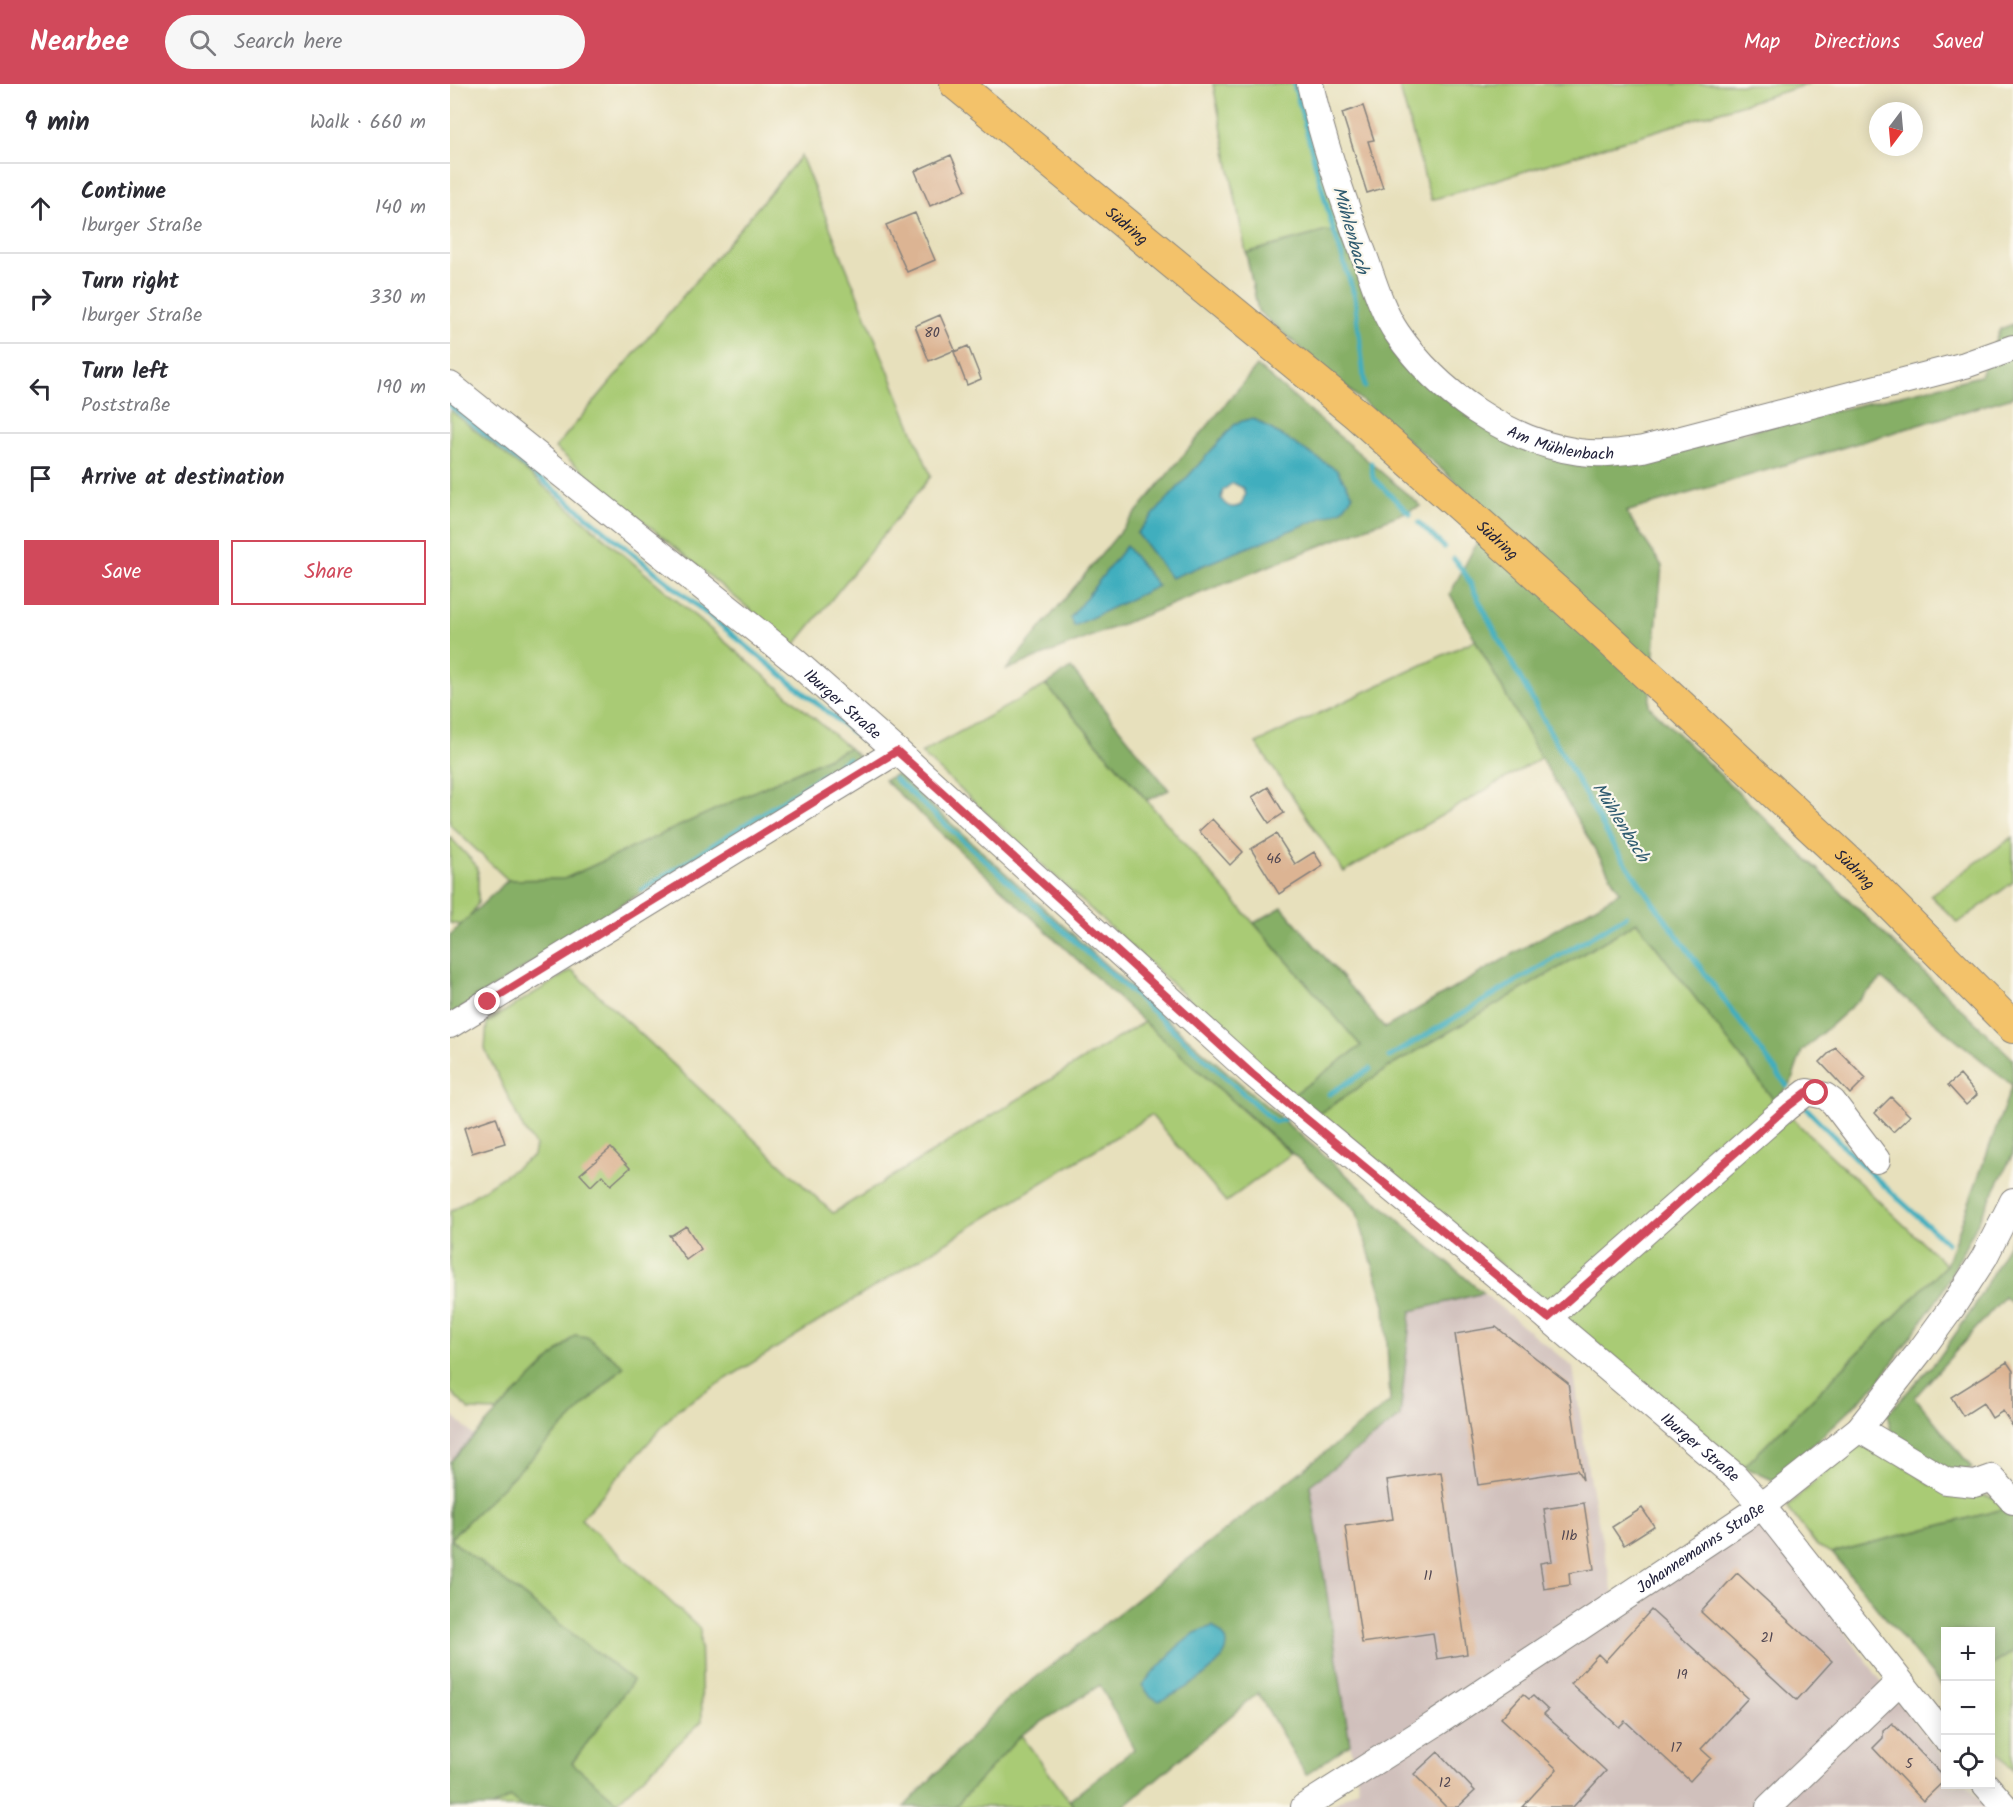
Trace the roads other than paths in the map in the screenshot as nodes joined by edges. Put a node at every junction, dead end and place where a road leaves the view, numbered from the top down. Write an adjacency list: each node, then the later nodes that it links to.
1 (956, 84): 7 (main road, Südring)
2 (1310, 84): 3 (street, Am Mühlenbach)
3 (2013, 348)
4 (450, 385): 5 (street, Iburger Straße)
5 (897, 751): 6 (street); 10 (street, Iburger Straße)
6 (450, 1025)
7 (2013, 1027)
8 (1877, 1160): 10 (street)
9 (2013, 1201): 11 (street, Johannemanns Straße)
10 (1548, 1318): 13 (street, Iburger Straße)
11 (1859, 1429): 12 (street); 13 (street, Johannemanns Straße)
12 (2013, 1501)
13 (1762, 1506): 14 (street, Iburger Straße); 17 (street, Johannemanns Straße)
14 (1899, 1682): 15 (street, Iburger Straße); 18 (street)
15 (1943, 1735)
16 (1989, 1789): 19 (street)
17 (1304, 1807)
18 (1769, 1807)
19 (2005, 1807)

